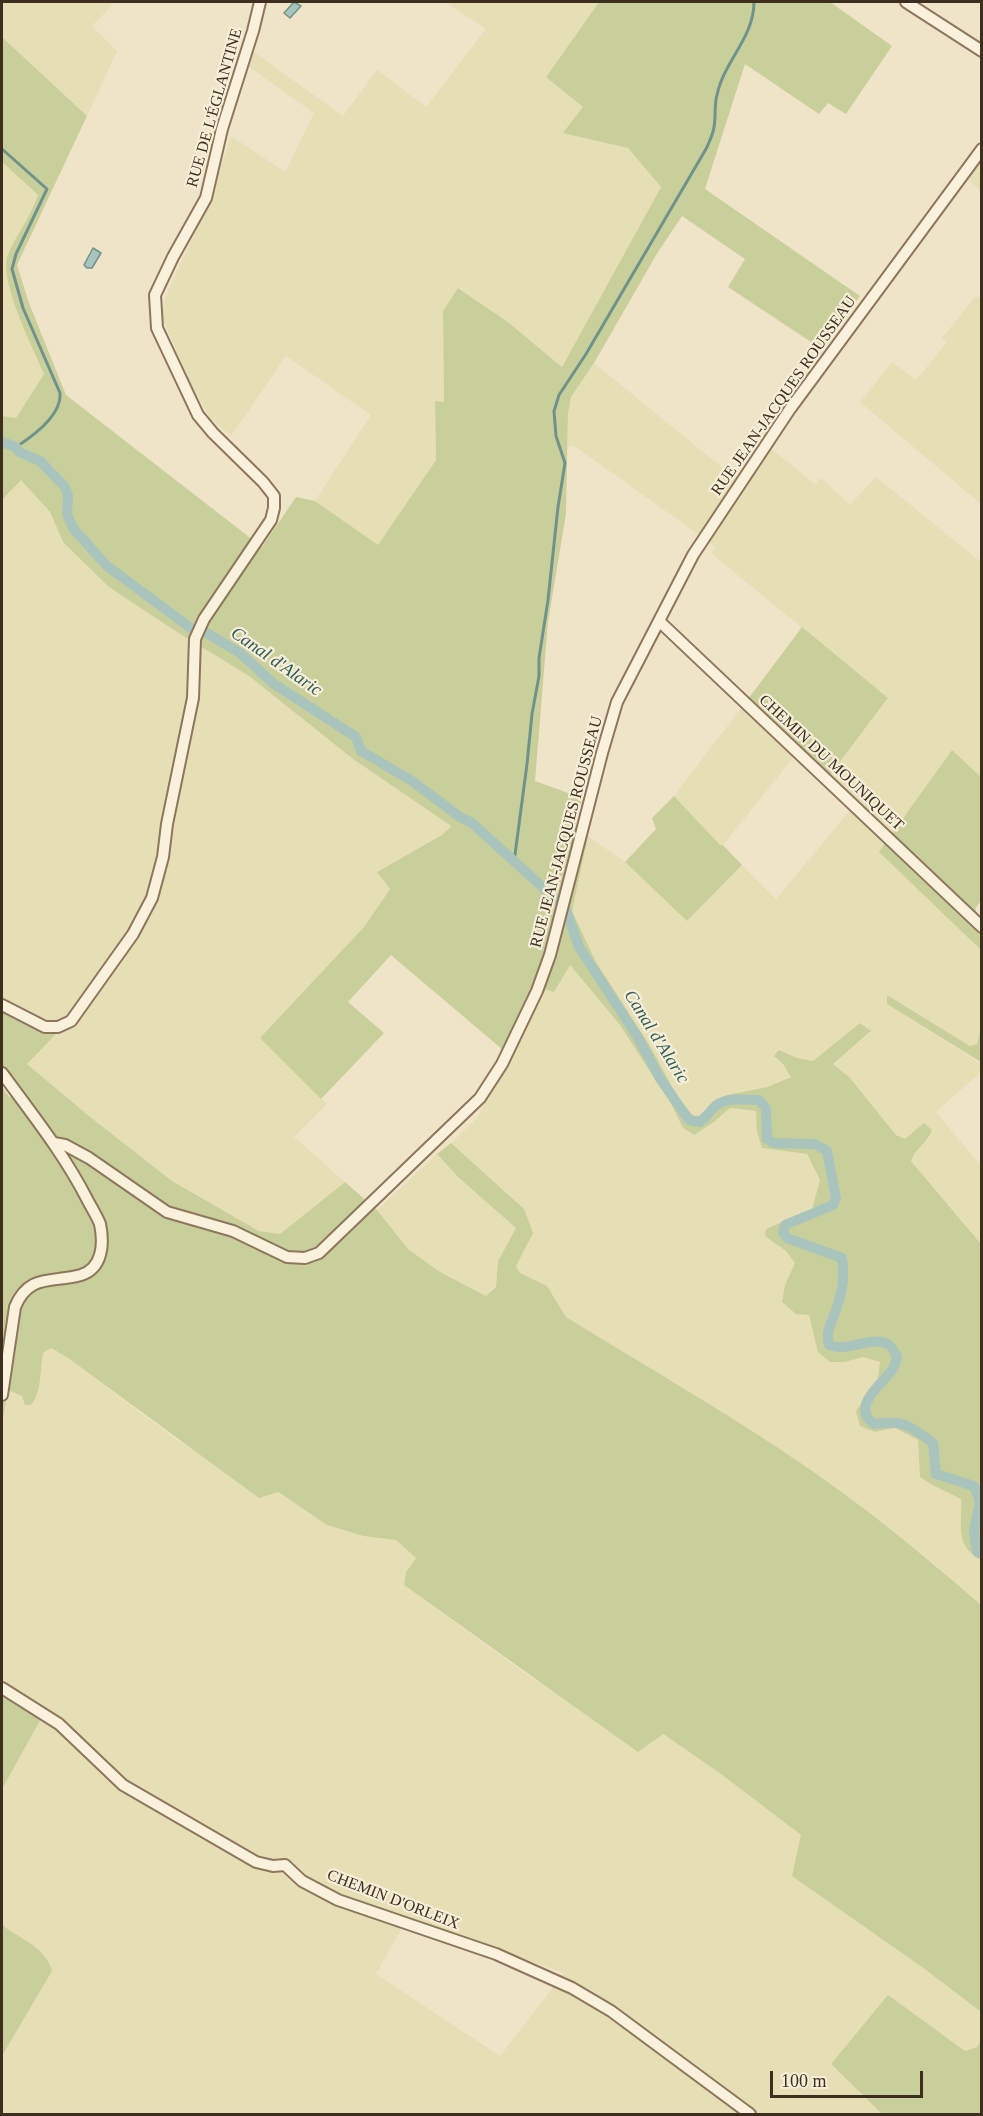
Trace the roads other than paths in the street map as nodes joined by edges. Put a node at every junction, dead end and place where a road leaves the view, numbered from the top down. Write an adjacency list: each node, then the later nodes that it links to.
1 (260, 2): 7 (street, RUE DE L'ÉGLANTINE)
2 (906, 2): 3 (street)
3 (981, 51)
4 (981, 149): 5 (street, RUE JEAN-JACQUES ROUSSEAU)
5 (659, 621): 6 (street, CHEMIN DU MOUNIQUET); 9 (street, RUE JEAN-JACQUES ROUSSEAU)
6 (981, 927)
7 (2, 1005)
8 (2, 1073): 9 (street)
9 (54, 1143): 10 (street)
10 (2, 1395)
11 (2, 1689): 12 (street, CHEMIN D'ORLEIX)
12 (750, 2115)

